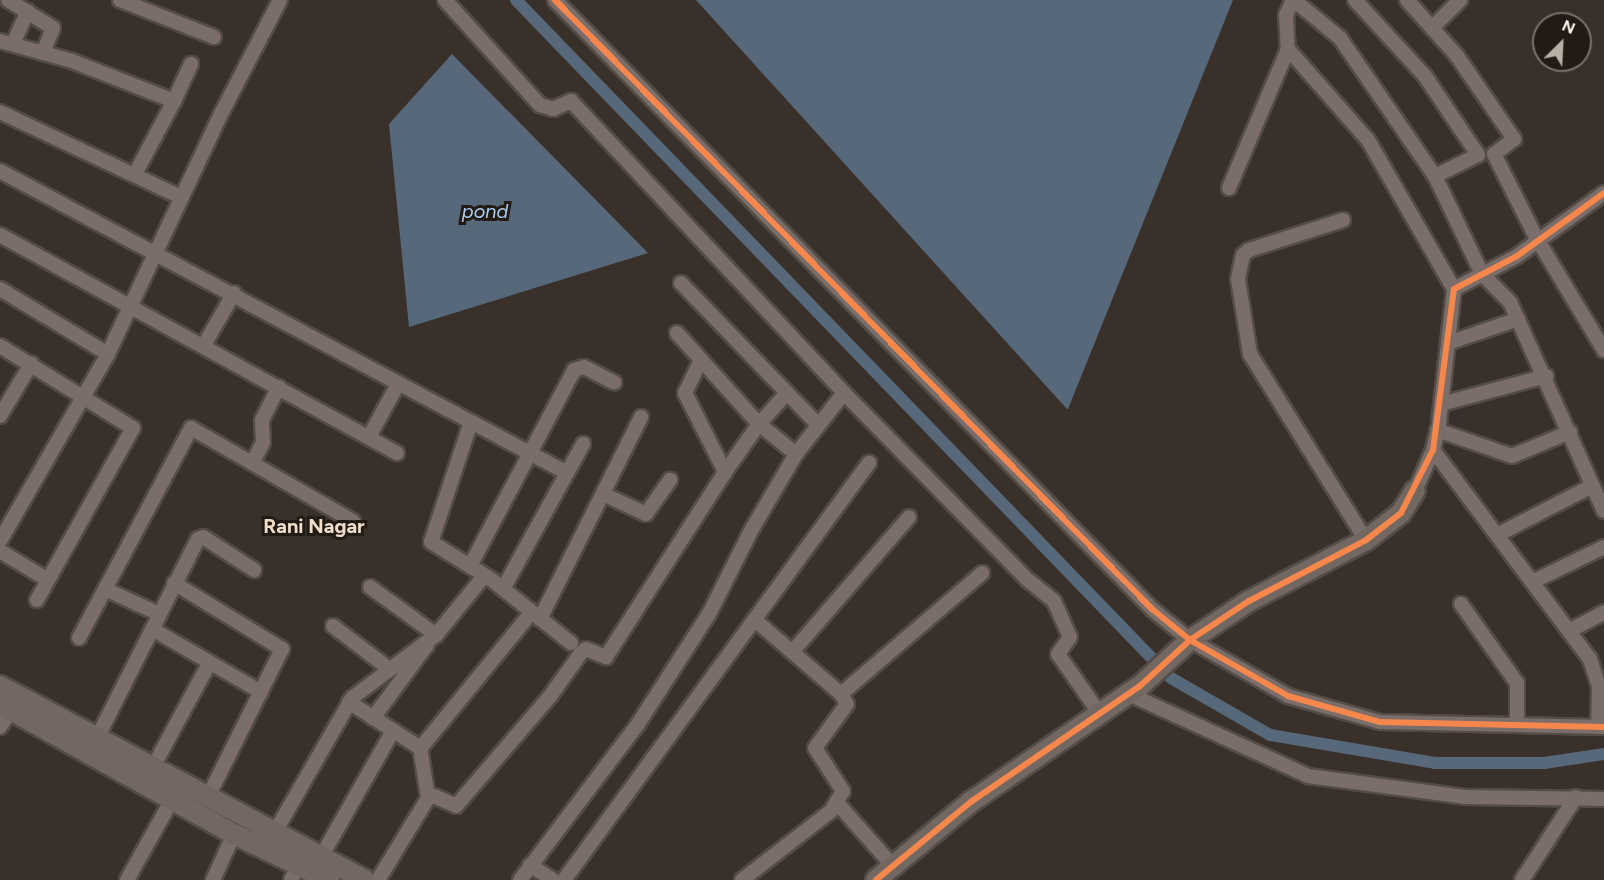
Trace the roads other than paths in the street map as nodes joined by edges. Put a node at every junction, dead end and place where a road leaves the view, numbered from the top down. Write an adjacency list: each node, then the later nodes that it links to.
1 (8, 0): 10 (street)
2 (120, 0): 12 (street)
3 (280, 0): 24 (street)
4 (445, 0): 49 (street)
5 (555, 0): 102 (street)
6 (1294, 0): 14 (street); 21 (street)
7 (1355, 0): 21 (street)
8 (1407, 0): 11 (street)
9 (1460, 0): 11 (street)
10 (28, 11): 13 (street); 15 (street)
11 (1432, 28): 27 (street)
12 (214, 37)
13 (6, 42): 15 (street)
14 (1288, 49): 22 (street); 32 (street)
15 (43, 53): 17 (street)
16 (191, 64): 17 (street)
17 (174, 101): 20 (street)
18 (0, 112): 20 (street)
19 (0, 171): 28 (street)
20 (135, 174): 24 (street)
21 (1435, 176): 29 (street)
22 (1229, 188)
23 (1604, 193): 27 (street)
24 (181, 197): 28 (street)
25 (1343, 220): 77 (street)
26 (0, 235): 34 (street)
27 (1537, 239): 29 (street); 40 (street)
28 (156, 252): 33 (street); 34 (street)
29 (1482, 274): 32 (street); 35 (street)
30 (681, 283): 48 (street)
31 (0, 289): 41 (street)
32 (1454, 289): 37 (street)
33 (234, 293): 38 (street); 46 (street)
34 (131, 305): 38 (street); 41 (street)
35 (1518, 319): 37 (street); 44 (street)
36 (677, 333): 42 (street)
37 (1448, 343): 51 (street)
38 (204, 345): 47 (street)
39 (0, 346): 43 (street)
40 (1604, 350)
41 (108, 354): 50 (street)
42 (701, 360): 55 (street); 67 (street)
43 (31, 364): 50 (street); 52 (street)
44 (1546, 376): 51 (street); 58 (street)
45 (614, 382): 63 (street)
46 (398, 384): 54 (street); 59 (street)
47 (279, 387): 59 (street); 65 (street)
48 (787, 393): 55 (street); 56 (street)
49 (844, 393): 56 (street); 113 (street)
50 (84, 397): 78 (street); 85 (street)
51 (1441, 404): 57 (street)
52 (0, 416)
53 (641, 417): 72 (street)
54 (471, 422): 63 (street); 81 (street)
55 (759, 424): 64 (street); 67 (street)
56 (818, 425): 64 (street)
57 (1437, 430): 58 (street); 61 (street)
58 (1570, 432): 70 (street)
59 (369, 437): 62 (street)
60 (583, 444): 68 (street)
61 (1433, 450): 71 (street); 76 (street)
62 (398, 453)
63 (530, 454): 68 (street); 81 (street)
64 (796, 454): 131 (street)
65 (253, 462): 75 (street); 89 (street)
66 (869, 463): 96 (street)
67 (725, 472): 125 (street)
68 (567, 474): 90 (street)
69 (670, 480): 72 (street)
70 (1592, 486): 73 (street); 76 (street)
71 (1415, 491): 77 (street)
72 (603, 494): 95 (street)
73 (1604, 511)
74 (909, 517): 104 (street)
75 (353, 521)
76 (1499, 534): 86 (street)
77 (1365, 540): 102 (street)
78 (0, 542)
79 (1604, 547): 86 (street)
80 (0, 551): 85 (street)
81 (470, 566): 84 (street)
82 (254, 570): 87 (street)
83 (982, 573): 110 (street)
84 (485, 575): 90 (street); 101 (street)
85 (48, 580): 91 (street)
86 (1532, 582): 99 (street)
87 (174, 583): 94 (street); 109 (street)
88 (370, 587): 101 (street)
89 (105, 589): 94 (street); 100 (street)
90 (503, 589): 95 (street)
91 (37, 600)
92 (1461, 604): 115 (street)
93 (1604, 612): 99 (street)
94 (159, 614): 98 (street)
95 (536, 615): 103 (street); 120 (street)
96 (755, 620): 104 (street); 140 (street)
97 (333, 626): 106 (street)
98 (152, 629): 105 (street); 119 (street)
99 (1569, 631): 117 (street)
100 (79, 638)
101 (433, 638): 106 (street); 114 (street)
102 (1190, 640): 108 (street); 115 (street)
103 (571, 643)
104 (793, 651): 110 (street)
105 (210, 662): 109 (street); 121 (street)
106 (388, 668): 111 (street)
107 (0, 686): 119 (street)
108 (1135, 690): 113 (street); 123 (street)
109 (261, 692): 122 (street)
110 (841, 694): 127 (street)
111 (349, 702): 114 (street); 128 (street)
112 (6, 707): 116 (street); 124 (street)
113 (1100, 714): 132 (street)
114 (373, 718): 118 (street)
115 (1517, 725): 117 (street)
116 (0, 726)
117 (1601, 727)
118 (393, 731): 120 (street); 130 (street)
119 (97, 738): 121 (street)
120 (420, 747): 125 (street)
121 (153, 767): 122 (street)
122 (208, 796): 128 (street)
123 (1576, 797): 126 (street); 143 (street)
124 (172, 798): 129 (street); 133 (street)
125 (428, 798): 137 (street)
126 (1604, 799)
127 (838, 804): 132 (street); 141 (street)
128 (275, 832): 130 (street)
129 (234, 834): 130 (street); 134 (street)
130 (305, 863): 135 (street); 136 (street)
131 (530, 865): 138 (street); 139 (street)
132 (893, 866): 142 (street)
133 (127, 880)
134 (213, 880)
135 (329, 880)
136 (365, 880)
137 (378, 880)
138 (520, 880)
139 (553, 880)
140 (564, 880)
141 (742, 880)
142 (876, 880)
143 (1522, 880)

